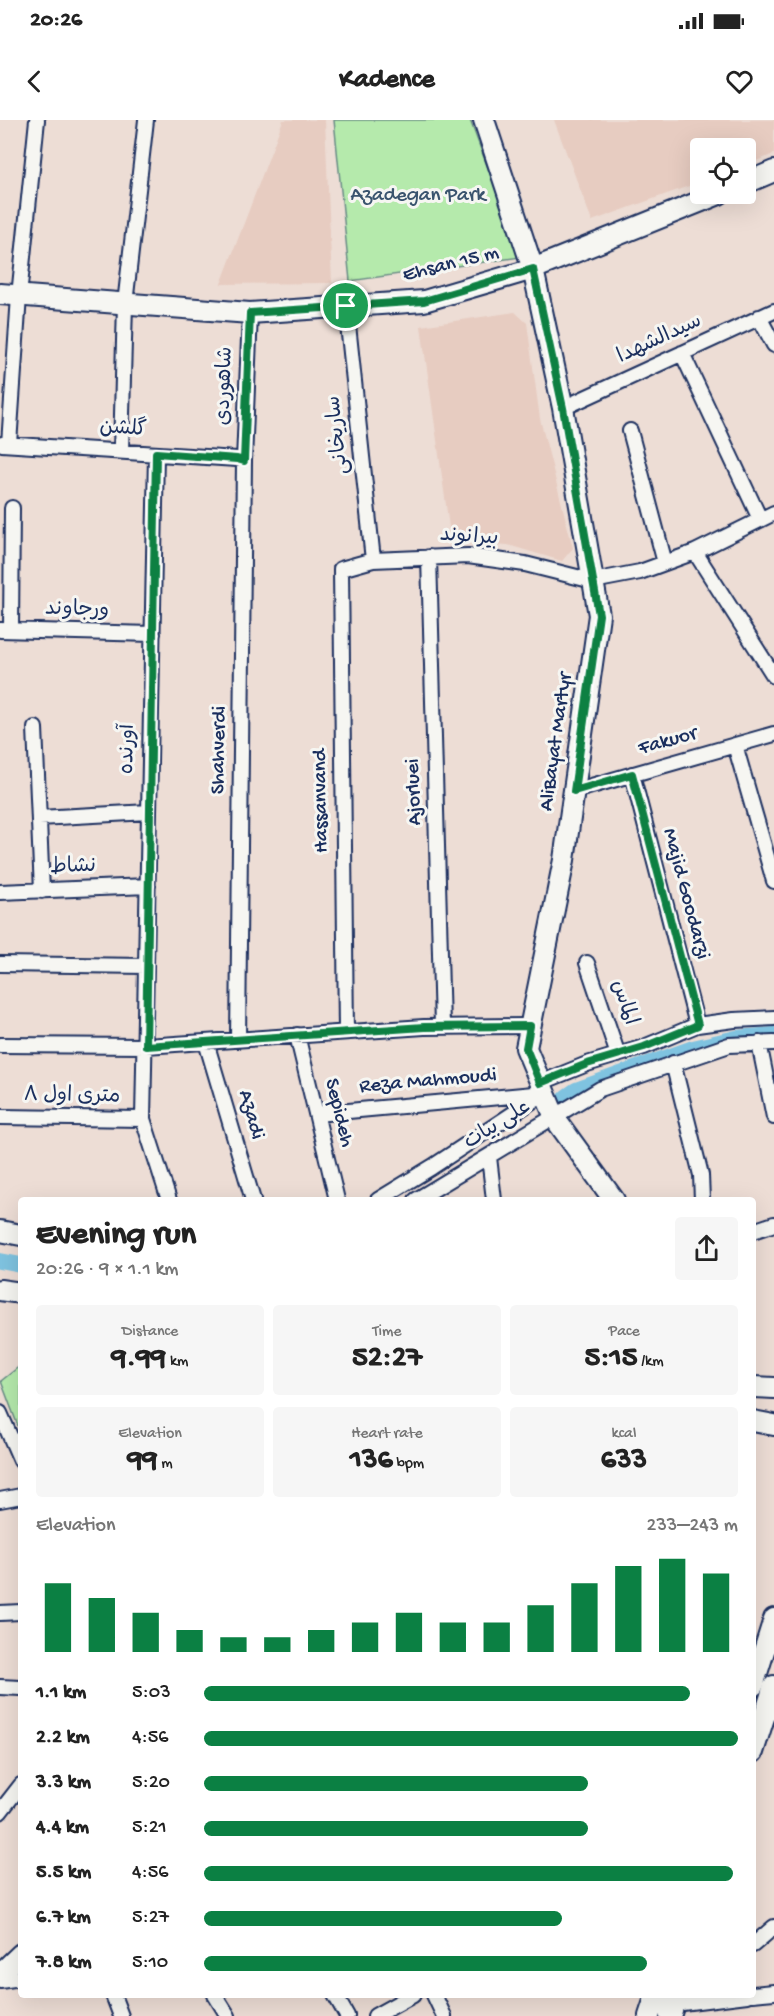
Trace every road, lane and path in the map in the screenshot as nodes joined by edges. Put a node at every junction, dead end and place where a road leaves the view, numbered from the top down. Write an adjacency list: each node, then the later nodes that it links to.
1 (37, 120): 8 (street)
2 (146, 120): 9 (street)
3 (484, 120): 7 (street, AliBayat Martyr)
4 (774, 171): 5 (street)
5 (756, 179)
6 (694, 204): 7 (street, Ehsan 15 m)
7 (533, 269): 10 (street, Ehsan 15 m); 16 (street, AliBayat Martyr)
8 (10, 295): 9 (street, Ehsan 15 m); 18 (street)
9 (125, 304): 12 (street, Ehsan 15 m); 19 (street)
10 (346, 306): 12 (street, Ehsan 15 m); 27 (street, ساریخانی)
11 (774, 311): 13 (street, سیدالشهدا)
12 (250, 313): 21 (street, شاهوردی)
13 (759, 317): 14 (street); 15 (street, سیدالشهدا)
14 (774, 345)
15 (682, 353): 16 (street, سیدالشهدا); 24 (street)
16 (563, 408): 30 (street, AliBayat Martyr)
17 (630, 430): 28 (street)
18 (4, 444): 19 (street, گلشن)
19 (122, 451): 20 (street, گلشن)
20 (156, 453): 21 (street, گلشن); 32 (street, آورنده)
21 (244, 461): 54 (street, Shahverdi)
22 (12, 508): 31 (street)
23 (774, 513): 24 (street)
24 (760, 519): 25 (street)
25 (694, 552): 28 (street); 33 (street)
26 (429, 556): 27 (street, بیرانوند); 30 (street, بیرانوند); 50 (street, Ajorluei)
27 (373, 560): 29 (street, بیرانوند)
28 (664, 563): 30 (street)
29 (341, 568): 52 (street, Hassanvand)
30 (593, 581): 38 (street, AliBayat Martyr)
31 (5, 630): 32 (street, ورجاوند)
32 (153, 634): 39 (street, آورنده)
33 (774, 676)
34 (35, 728): 40 (street)
35 (774, 734): 36 (street, Fakuor)
36 (735, 745): 37 (street, Fakuor); 41 (street)
37 (632, 774): 38 (street, Fakuor); 49 (street, Majid Goodarzi)
38 (574, 791): 51 (street, AliBayat Martyr)
39 (149, 812): 40 (street); 42 (street, آورنده)
40 (39, 818): 43 (street)
41 (774, 881)
42 (148, 886): 43 (street, نشاط); 47 (street, آورنده)
43 (42, 891): 44 (street, نشاط)
44 (0, 892)
45 (587, 963): 60 (street, الماس)
46 (0, 964): 47 (street)
47 (146, 966): 59 (street, آورنده)
48 (774, 1018): 49 (street)
49 (698, 1025): 60 (street)
50 (442, 1026): 51 (street); 52 (street)
51 (530, 1026): 62 (street, AliBayat Martyr)
52 (346, 1032): 53 (street)
53 (297, 1035): 54 (street); 63 (street, Sepideh)
54 (238, 1040): 55 (street)
55 (206, 1042): 59 (street); 71 (street, Azadi)
56 (759, 1043): 57 (street, علی بیات); 61 (street, علی بیات); 66 (street)
57 (774, 1043)
58 (0, 1045): 59 (street)
59 (146, 1046): 67 (street, آورنده)
60 (618, 1055): 62 (street)
61 (673, 1063): 65 (street, علی بیات); 76 (street)
62 (542, 1088): 63 (street, Reza Mahmoudi); 65 (street, AliBayat Martyr); 73 (street, علی بیات)
63 (316, 1114): 72 (street, Sepideh)
64 (0, 1116): 67 (street, ۸ متری اول)
65 (554, 1116): 68 (street, علی بیات); 69 (street, AliBayat Martyr)
66 (774, 1117)
67 (144, 1119): 70 (street, آورنده)
68 (489, 1157): 74 (street, علی بیات); 75 (street)
69 (602, 1191)
70 (168, 1197)
71 (252, 1197)
72 (337, 1197)
73 (383, 1197)
74 (421, 1197)
75 (494, 1197)
76 (702, 1197)
77 (774, 1224): 78 (street)
78 (756, 1230)
79 (0, 1231): 80 (street)
80 (18, 1234)
81 (0, 1290): 82 (street)
82 (18, 1293)
83 (756, 1387): 84 (street)
84 (774, 1389)
85 (0, 1413): 88 (street)
86 (756, 1422): 87 (street)
87 (774, 1425)
88 (18, 1454)
89 (18, 1497): 90 (street)
90 (0, 1500)
91 (18, 1612): 92 (street)
92 (0, 1613)
93 (774, 1619): 94 (street)
94 (756, 1676)
95 (0, 1687): 96 (street)
96 (18, 1688)
97 (774, 1688): 98 (street)
98 (756, 1743)
99 (18, 1789): 100 (street)
100 (0, 1812)
101 (774, 1927): 102 (street)
102 (756, 1942)
103 (18, 1957): 104 (street)
104 (0, 1974)
105 (18, 1978): 106 (street)
106 (0, 1981)
107 (774, 1992): 108 (street)
108 (756, 1994)
109 (114, 1998): 117 (street)
110 (217, 1998): 118 (street)
111 (337, 1998): 119 (street)
112 (408, 1998): 120 (street)
113 (435, 1998): 121 (street)
114 (655, 1998): 122 (street)
115 (725, 1998): 116 (street)
116 (674, 2005)
117 (121, 2016)
118 (228, 2016)
119 (347, 2016)
120 (375, 2016)
121 (444, 2016)
122 (649, 2016)

